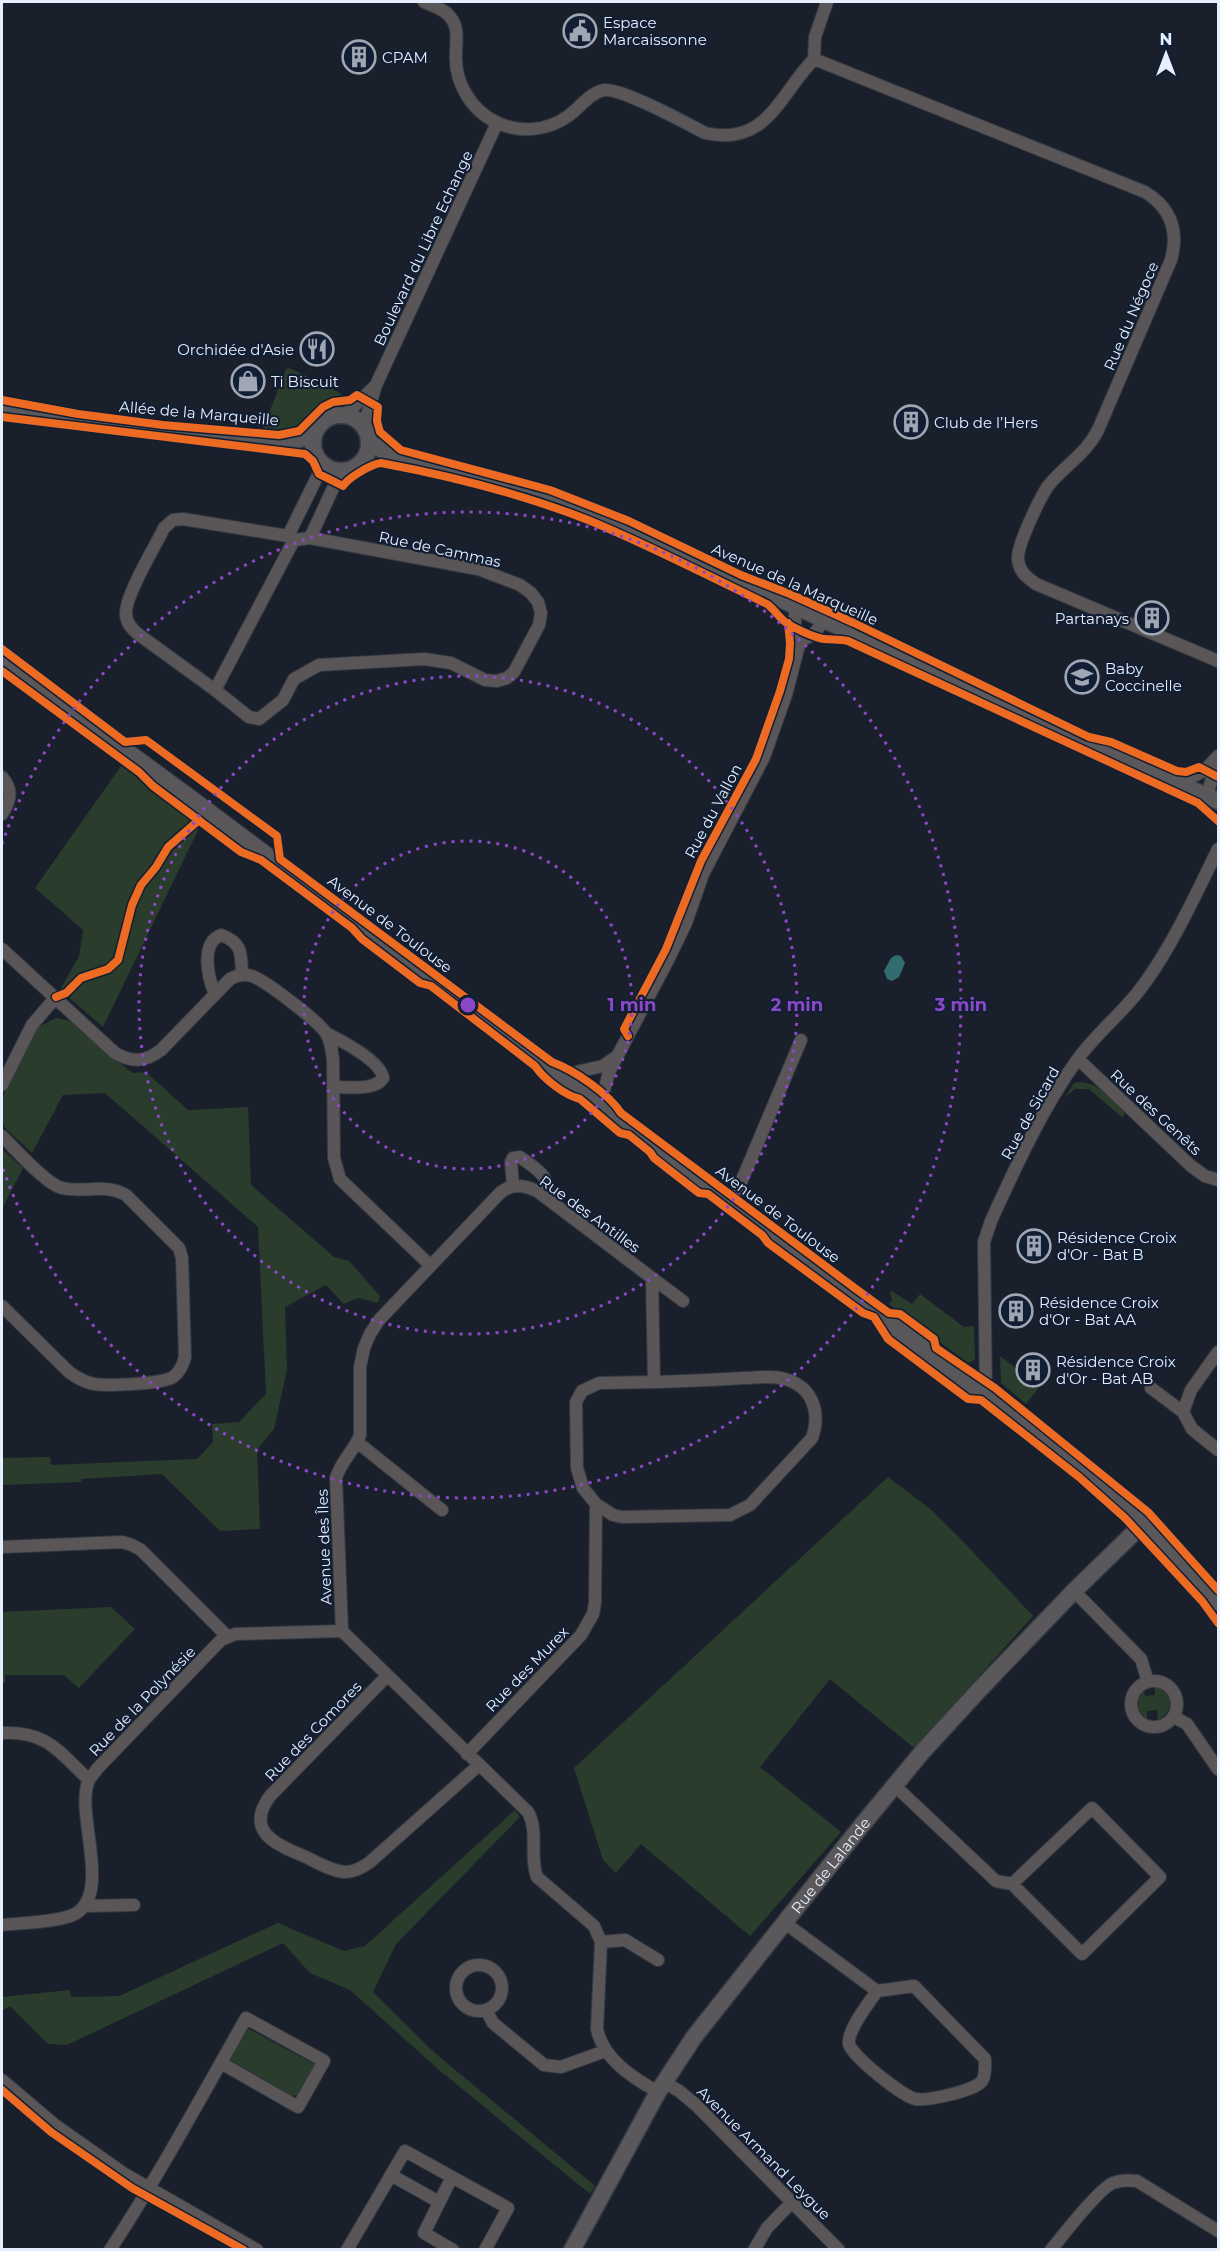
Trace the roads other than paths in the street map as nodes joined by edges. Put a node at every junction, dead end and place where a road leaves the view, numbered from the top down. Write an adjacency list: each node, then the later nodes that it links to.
1 (424, 2): 4 (street)
2 (828, 2): 3 (street)
3 (814, 59): 4 (street); 20 (street, Rue du Négoce)
4 (497, 123): 5 (street, Boulevard du Libre Echange)
5 (376, 386): 7 (street, Boulevard du Libre Echange); 8 (street, Boulevard du Libre Echange)
6 (2, 409): 10 (street, Allée de la Marqueille)
7 (345, 415): 8 (street); 10 (street)
8 (364, 425): 9 (street)
9 (370, 443): 11 (street, Avenue de la Marqueille); 12 (street)
10 (317, 450): 13 (street); 14 (street)
11 (393, 456): 12 (street, Avenue de la Marqueille); 16 (street, Avenue de la Marqueille)
12 (363, 462): 13 (street)
13 (341, 471): 15 (street)
14 (291, 538): 15 (street, Rue de Cammas); 21 (street); 21 (street, Rue de Cammas)
15 (310, 538): 21 (street, Rue de Cammas)
16 (795, 607): 17 (street, Avenue de la Marqueille); 18 (street, Rue du Vallon)
17 (824, 621): 18 (street); 25 (street, Avenue de la Marqueille)
18 (800, 641): 35 (street, Rue du Vallon)
19 (2, 661): 37 (main road, Avenue de Toulouse)
20 (1218, 661)
21 (215, 690)
22 (1218, 756): 25 (street)
23 (1218, 766): 26 (street)
24 (2, 777): 27 (street)
25 (1180, 783): 26 (street, Avenue de la Marqueille)
26 (1213, 798)
27 (2, 814)
28 (1218, 849): 36 (street, Rue de Sicard)
29 (2, 949): 32 (street)
30 (242, 975): 31 (street); 31 (street); 33 (street)
31 (215, 994): 32 (street)
32 (56, 998): 38 (street)
33 (326, 1033): 39 (street); 39 (street)
34 (801, 1040): 45 (street)
35 (615, 1057): 37 (street); 40 (street, Rue du Vallon)
36 (1078, 1059): 42 (street, Rue des Genêts); 53 (street, Rue de Sicard)
37 (558, 1076): 40 (main road, Avenue de Toulouse)
38 (2, 1085)
39 (333, 1088): 46 (street)
40 (604, 1110): 45 (main road, Avenue de Toulouse)
41 (2, 1136): 49 (street)
42 (1218, 1180)
43 (513, 1186): 44 (street, Rue des Antilles); 44 (street); 46 (street)
44 (547, 1198): 47 (street, Rue des Antilles)
45 (731, 1206): 53 (main road, Avenue de Toulouse)
46 (430, 1265): 55 (street, Avenue des Îles)
47 (652, 1278): 48 (street, Rue des Antilles); 51 (street)
48 (683, 1301)
49 (2, 1306)
50 (1218, 1352): 54 (street)
51 (654, 1382): 57 (street); 57 (street)
52 (1151, 1388): 54 (street)
53 (986, 1395): 59 (main road, Avenue de Toulouse)
54 (1183, 1412): 56 (street)
55 (357, 1442): 58 (street); 63 (street, Avenue des Îles)
56 (1218, 1450)
57 (596, 1504): 69 (street, Rue des Murex)
58 (442, 1510)
59 (1145, 1522): 61 (street, Rue de Lalande); 62 (main road, Avenue de Toulouse)
60 (2, 1547): 64 (street)
61 (1074, 1591): 66 (street); 73 (street, Rue de Lalande)
62 (1218, 1602)
63 (342, 1631): 64 (street); 65 (street)
64 (228, 1637): 72 (street, Rue de la Polynésie)
65 (387, 1676): 69 (street); 70 (street, Rue des Comores)
66 (1148, 1682): 67 (street); 67 (street)
67 (1174, 1717): 71 (street)
68 (2, 1733): 72 (street)
69 (467, 1754): 70 (street)
70 (479, 1765): 79 (street)
71 (1218, 1769)
72 (89, 1780): 76 (street, Rue de la Polynésie)
73 (895, 1786): 74 (street); 77 (street, Rue de Lalande)
74 (1012, 1884): 74 (street)
75 (134, 1905): 76 (street)
76 (85, 1906): 78 (street)
77 (785, 1923): 81 (street); 86 (street, Rue de Lalande)
78 (2, 1926)
79 (601, 1942): 80 (street); 83 (street)
80 (658, 1960)
81 (876, 1991): 81 (street)
82 (486, 2010): 83 (street)
83 (604, 2051): 86 (street)
84 (221, 2063): 84 (street); 89 (street)
85 (2, 2080): 89 (street)
86 (661, 2087): 91 (street, Avenue Armand Leygue); 98 (street, Rue de Lalande)
87 (391, 2175): 88 (street); 90 (street); 95 (street)
88 (452, 2177): 90 (street); 97 (street)
89 (150, 2189): 93 (street); 94 (street)
90 (439, 2202): 96 (street)
91 (792, 2202): 99 (street); 100 (street, Avenue Armand Leygue)
92 (1218, 2231): 101 (street)
93 (110, 2250)
94 (257, 2250)
95 (347, 2250)
96 (453, 2250)
97 (485, 2250)
98 (572, 2250)
99 (754, 2250)
100 (839, 2250)
101 (1051, 2250)

